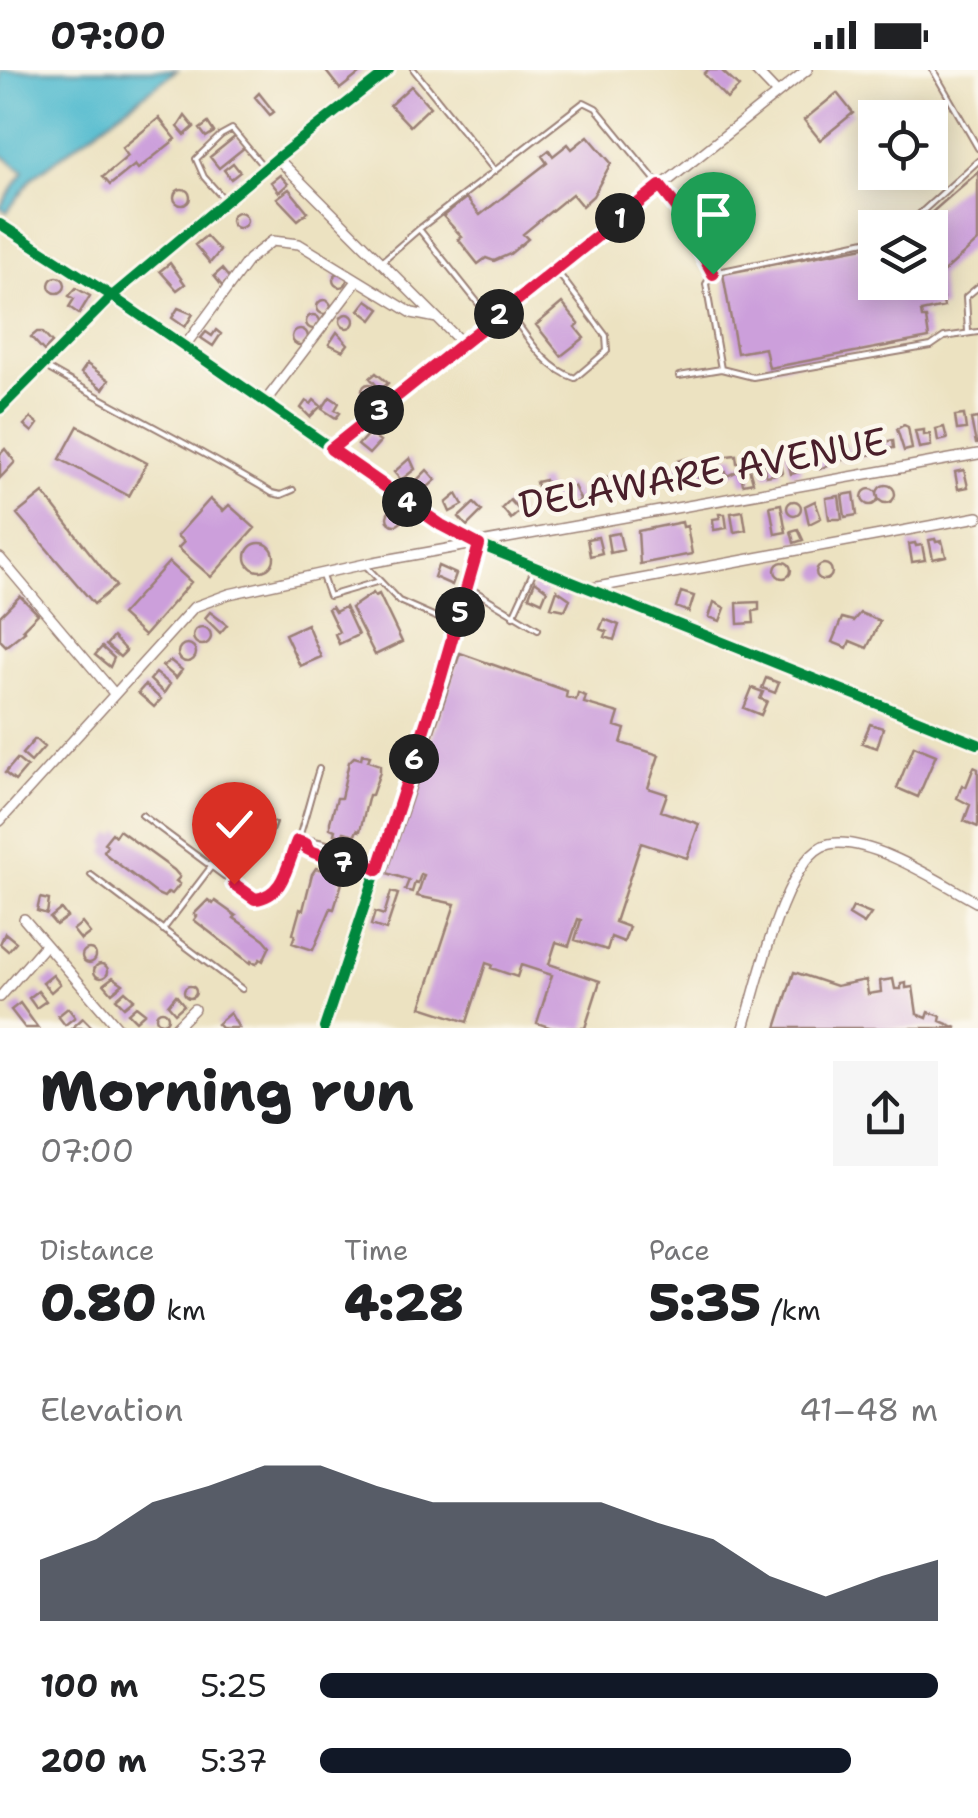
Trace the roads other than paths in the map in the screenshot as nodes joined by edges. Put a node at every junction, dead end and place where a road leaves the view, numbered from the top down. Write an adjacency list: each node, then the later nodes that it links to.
1 (389, 70): 8 (street)
2 (414, 70): 11 (lane)
3 (756, 70): 6 (street)
4 (807, 70): 6 (street)
5 (933, 70): 7 (lane)
6 (777, 93): 12 (street)
7 (978, 148)
8 (277, 158): 10 (street); 18 (street)
9 (978, 161): 14 (lane)
10 (265, 168): 13 (street); 13 (lane)
11 (495, 170): 12 (lane); 16 (lane)
12 (660, 186): 19 (street); 20 (lane)
13 (226, 201): 23 (street)
14 (924, 210)
15 (0, 224): 23 (street)
16 (420, 229): 18 (lane); 26 (lane)
17 (858, 242): 20 (lane)
18 (381, 262): 25 (street)
19 (555, 269): 24 (street); 24 (lane)
20 (713, 274): 32 (lane)
21 (357, 280): 25 (street); 30 (street); 34 (street)
22 (978, 287): 28 (lane)
23 (112, 296): 30 (street); 31 (street)
24 (506, 308): 26 (street)
25 (437, 318): 29 (street)
26 (492, 320): 29 (street)
27 (978, 332): 28 (lane)
28 (968, 334): 32 (lane)
29 (462, 343): 36 (street)
30 (184, 346): 34 (street)
31 (43, 366): 35 (street); 38 (lane)
32 (721, 369): 33 (lane)
33 (679, 376)
34 (264, 403): 36 (street)
35 (0, 409)
36 (331, 449): 40 (street)
37 (978, 454): 40 (street, DELAWARE AVENUE)
38 (293, 490)
39 (978, 517): 47 (street)
40 (479, 545): 42 (street, DELAWARE AVENUE); 43 (street); 46 (street)
41 (0, 558): 51 (street)
42 (364, 564): 44 (street, DELAWARE AVENUE); 45 (lane)
43 (534, 568): 47 (street); 48 (lane)
44 (322, 575): 45 (lane); 51 (street, DELAWARE AVENUE)
45 (380, 580): 49 (lane)
46 (468, 588): 48 (lane); 49 (street)
47 (587, 589): 52 (street)
48 (513, 616): 50 (lane)
49 (456, 626): 60 (street)
50 (538, 629)
51 (113, 692): 55 (street, DELAWARE AVENUE)
52 (978, 744)
53 (319, 768): 56 (lane)
54 (142, 815): 59 (lane)
55 (0, 821)
56 (297, 841): 57 (lane); 59 (lane)
57 (306, 844): 58 (lane); 58 (lane)
58 (366, 864): 60 (lane)
59 (212, 867): 64 (lane)
60 (378, 870): 71 (street)
61 (92, 875): 64 (lane)
62 (978, 903): 72 (street)
63 (24, 919): 65 (street)
64 (163, 930): 66 (lane)
65 (45, 946): 67 (street); 69 (street)
66 (242, 989)
67 (0, 997)
68 (194, 1009): 70 (street)
69 (118, 1028)
70 (175, 1028)
71 (324, 1028)
72 (744, 1028)

